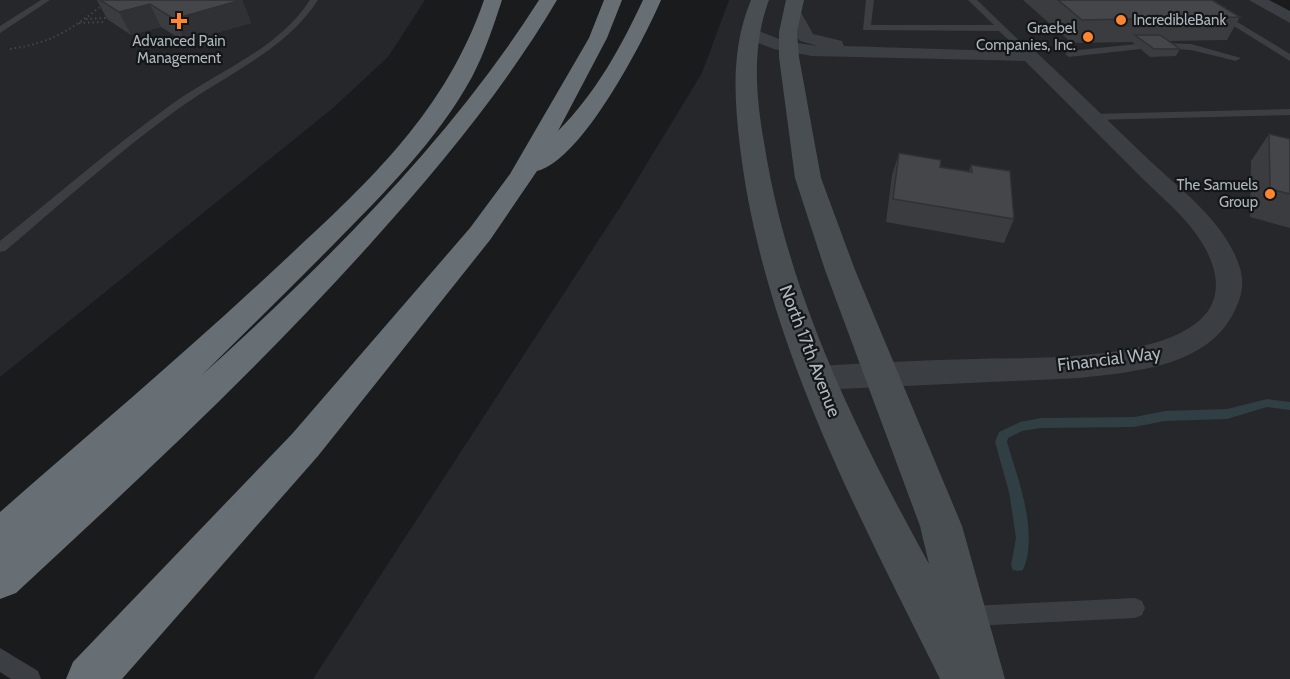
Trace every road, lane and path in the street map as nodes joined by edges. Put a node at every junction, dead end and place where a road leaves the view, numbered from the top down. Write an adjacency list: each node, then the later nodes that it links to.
1 (46, 0): 20 (lane)
2 (108, 0): 16 (path)
3 (314, 0): 34 (lane)
4 (494, 0): 37 (highway)
5 (548, 0): 38 (highway)
6 (613, 0): 33 (highway)
7 (652, 0): 33 (highway)
8 (760, 0): 21 (main road, North 17th Avenue)
9 (870, 0): 19 (lane)
10 (972, 0): 19 (lane)
11 (1196, 0): 29 (lane)
12 (1257, 0): 14 (street)
13 (794, 5): 22 (main road); 24 (street)
14 (1285, 12)
15 (106, 18): 16 (path)
16 (85, 19): 18 (path)
17 (105, 22): 18 (path)
18 (79, 23): 23 (path)
19 (1000, 28): 26 (lane)
20 (0, 30)
21 (749, 32): 22 (street); 36 (main road, North 17th Avenue)
22 (788, 48): 24 (street); 35 (main road)
23 (5, 49)
24 (880, 52): 26 (street)
25 (1069, 54): 27 (lane)
26 (1030, 56): 32 (street, Financial Way)
27 (1111, 57)
28 (1236, 58): 30 (lane)
29 (1290, 58)
30 (1214, 59)
31 (1290, 112): 32 (lane)
32 (1092, 117): 35 (street, Financial Way)
33 (522, 176): 43 (highway)
34 (0, 248)
35 (881, 374): 36 (street, Financial Way); 40 (main road)
36 (818, 378): 44 (main road, North 17th Avenue)
37 (0, 538)
38 (0, 578)
39 (1135, 608): 40 (lane)
40 (966, 617): 45 (main road)
41 (0, 659): 42 (lane)
42 (30, 679)
43 (90, 679)
44 (966, 679)
45 (981, 679)

